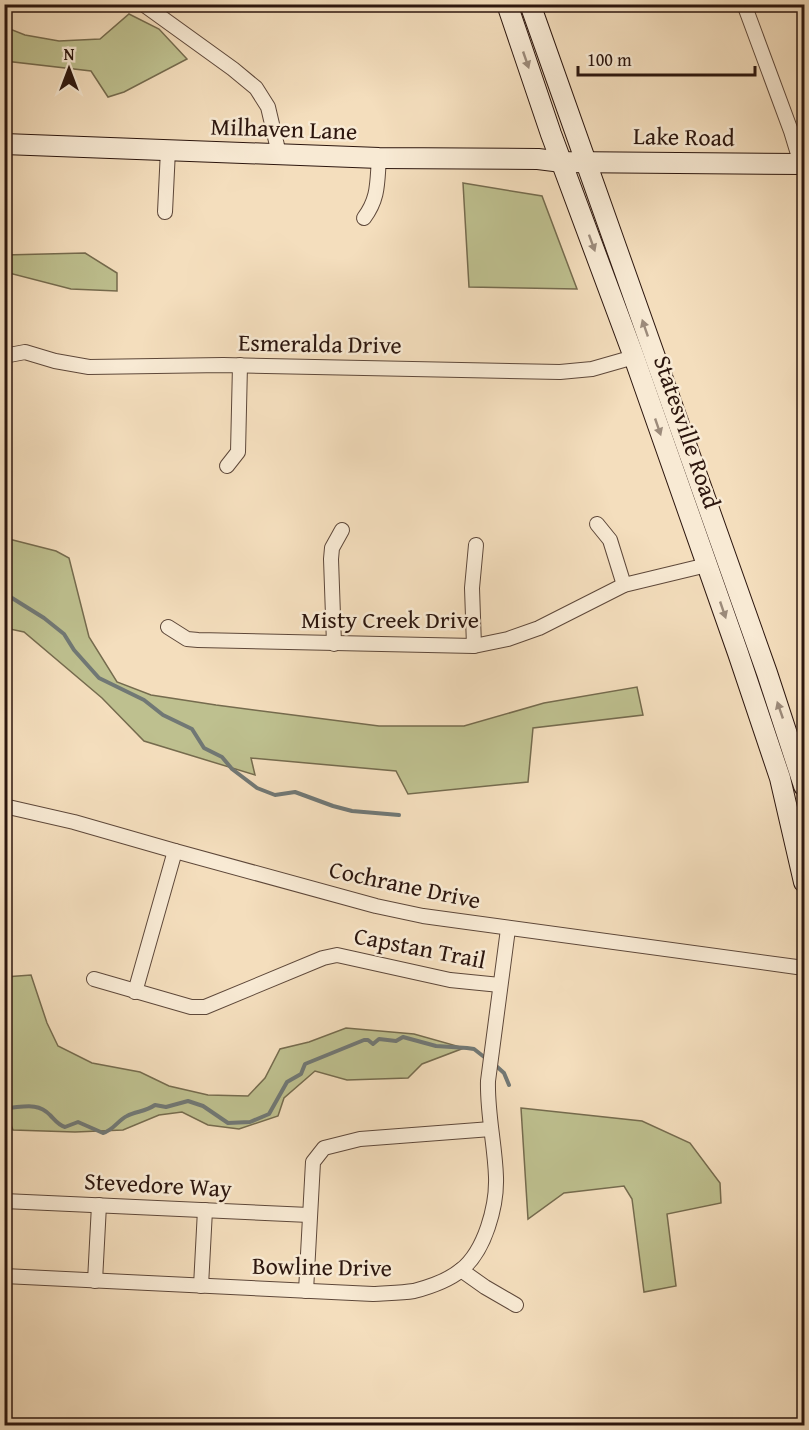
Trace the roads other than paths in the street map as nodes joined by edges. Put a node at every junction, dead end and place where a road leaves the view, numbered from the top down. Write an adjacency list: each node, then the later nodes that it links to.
1 (143, 4): 7 (street)
2 (507, 4): 9 (main road, Statesville Road, one-way to 9)
3 (530, 4): 10 (main road, Statesville Road)
4 (744, 4): 11 (street)
5 (4, 144): 6 (main road, Milhaven Lane)
6 (168, 150): 7 (main road, Milhaven Lane); 12 (street)
7 (279, 154): 8 (main road, Milhaven Lane)
8 (379, 158): 9 (main road, Milhaven Lane); 13 (street)
9 (562, 162): 10 (main road, Lake Road); 15 (main road, Statesville Road, one-way to 15)
10 (586, 162): 11 (main road, Lake Road); 26 (main road, Statesville Road, one-way to 10)
11 (803, 164)
12 (165, 212)
13 (364, 218)
14 (4, 356): 16 (street, Esmeralda Drive)
15 (634, 357): 16 (street, Esmeralda Drive); 21 (main road, Statesville Road, one-way to 21)
16 (240, 365): 17 (street)
17 (227, 466)
18 (597, 524): 22 (street)
19 (342, 530): 24 (street)
20 (476, 545): 25 (street)
21 (707, 565): 22 (street, Misty Creek Drive); 29 (main road, Statesville Road, one-way to 29)
22 (624, 585): 25 (street, Misty Creek Drive)
23 (168, 627): 24 (street, Misty Creek Drive)
24 (334, 644): 25 (street, Misty Creek Drive)
25 (474, 646)
26 (804, 786)
27 (4, 806): 28 (street, Cochrane Drive)
28 (175, 851): 30 (street, Cochrane Drive); 34 (street)
29 (804, 882)
30 (508, 929): 31 (street, Cochrane Drive); 33 (street, Bowline Drive)
31 (804, 968)
32 (94, 980): 34 (street, Capstan Trail)
33 (500, 985): 34 (street, Capstan Trail); 35 (street, Bowline Drive)
34 (135, 992)
35 (491, 1129): 39 (street); 40 (street, Bowline Drive)
36 (4, 1201): 37 (street, Stevedore Way)
37 (99, 1205): 38 (street, Stevedore Way); 42 (street)
38 (205, 1210): 39 (street, Stevedore Way); 43 (street)
39 (309, 1215): 44 (street)
40 (461, 1270): 44 (street, Bowline Drive); 45 (street)
41 (4, 1276): 42 (street, Bowline Drive)
42 (95, 1281): 43 (street, Bowline Drive)
43 (201, 1286): 44 (street, Bowline Drive)
44 (306, 1291)
45 (516, 1305)

